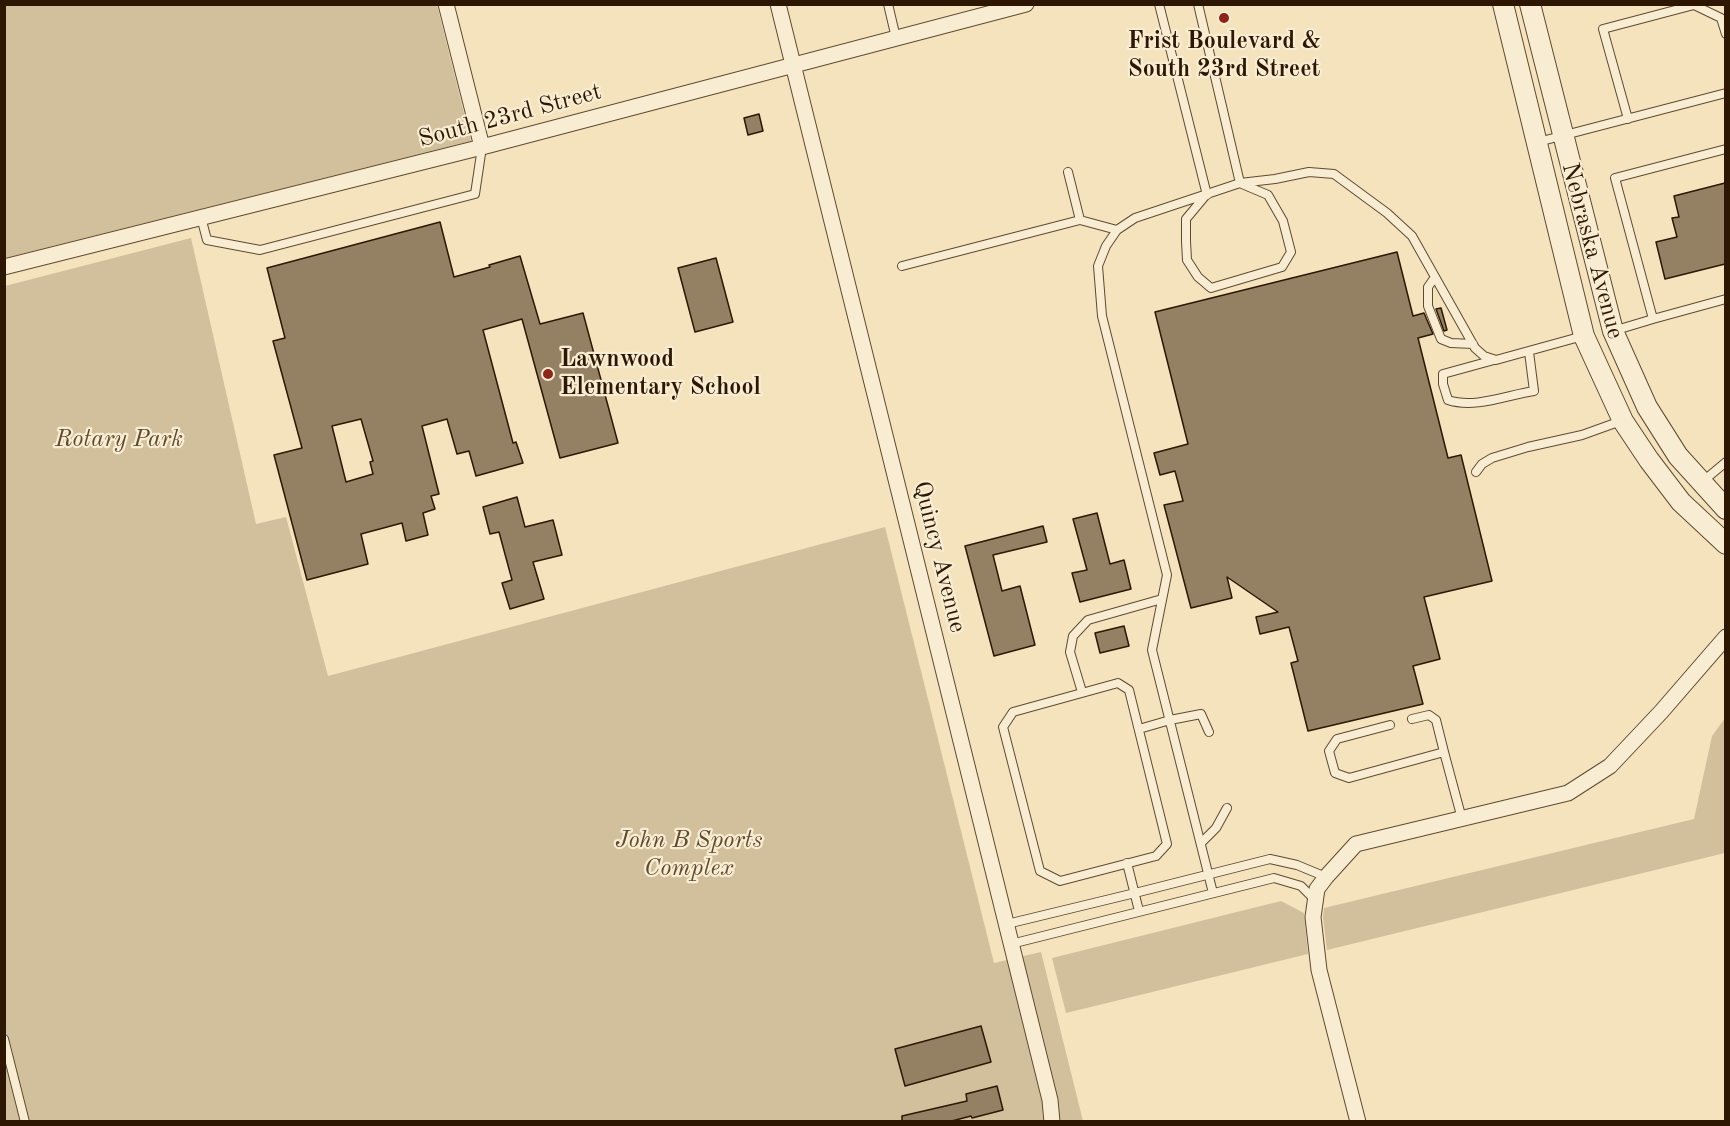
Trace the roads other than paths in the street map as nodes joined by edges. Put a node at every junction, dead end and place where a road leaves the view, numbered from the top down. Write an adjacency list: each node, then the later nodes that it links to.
1 (447, 4): 16 (street)
2 (778, 4): 11 (street, Quincy Avenue)
3 (888, 4): 10 (lane)
4 (1026, 4): 10 (street, South 23rd Street)
5 (1159, 4): 20 (lane)
6 (1198, 4): 19 (lane)
7 (1503, 4): 15 (street, Nebraska Avenue)
8 (1530, 4): 14 (street, Nebraska Avenue)
9 (1725, 34): 13 (lane)
10 (896, 38): 11 (street, South 23rd Street)
11 (793, 64): 16 (street, South 23rd Street); 61 (street, Quincy Avenue)
12 (1725, 93): 13 (lane)
13 (1628, 120): 14 (lane)
14 (1563, 136): 15 (lane); 29 (street, Nebraska Avenue)
15 (1537, 142): 30 (street, Nebraska Avenue)
16 (482, 147): 21 (street, South 23rd Street); 21 (lane)
17 (1725, 149): 28 (lane)
18 (1068, 172): 22 (lane)
19 (1240, 183): 20 (lane); 20 (lane); 26 (lane)
20 (1207, 195): 23 (lane)
21 (201, 218): 25 (street, South 23rd Street)
22 (1080, 220): 23 (lane); 24 (lane)
23 (1118, 230): 42 (lane)
24 (902, 266)
25 (4, 267)
26 (1435, 277): 31 (lane); 31 (lane)
27 (1725, 299): 28 (lane)
28 (1653, 319): 29 (lane)
29 (1613, 331): 30 (street); 34 (street, Nebraska Avenue)
30 (1584, 336): 32 (lane); 35 (street, Nebraska Avenue)
31 (1473, 344): 33 (lane)
32 (1529, 352): 33 (lane); 33 (lane)
33 (1496, 360)
34 (1647, 407): 35 (street); 38 (street, Nebraska Avenue)
35 (1623, 421): 37 (lane); 39 (street, Nebraska Avenue)
36 (1725, 462): 38 (lane)
37 (1476, 472)
38 (1701, 483): 39 (street); 40 (street, Nebraska Avenue)
39 (1681, 502): 41 (street, Nebraska Avenue)
40 (1725, 509)
41 (1725, 544)
42 (1162, 599): 44 (lane); 46 (lane)
43 (1725, 637): 52 (street)
44 (1082, 692): 48 (lane); 54 (lane)
45 (1412, 719): 50 (lane)
46 (1170, 720): 48 (lane); 49 (lane); 53 (lane)
47 (1390, 725): 50 (lane)
48 (1139, 729): 54 (lane)
49 (1209, 732)
50 (1444, 752): 52 (lane)
51 (1227, 808): 53 (lane)
52 (1462, 819): 56 (street)
53 (1201, 843): 55 (lane)
54 (1127, 863): 57 (lane)
55 (1208, 874): 56 (lane); 57 (lane); 58 (lane)
56 (1326, 877): 59 (street)
57 (1135, 893): 60 (lane); 61 (lane)
58 (1213, 893): 59 (lane); 60 (lane)
59 (1315, 900): 66 (street)
60 (1139, 911): 62 (lane)
61 (1006, 924): 62 (street, Quincy Avenue)
62 (1011, 944): 65 (street, Quincy Avenue)
63 (4, 1039): 64 (lane)
64 (25, 1122)
65 (1052, 1122)
66 (1358, 1122)

